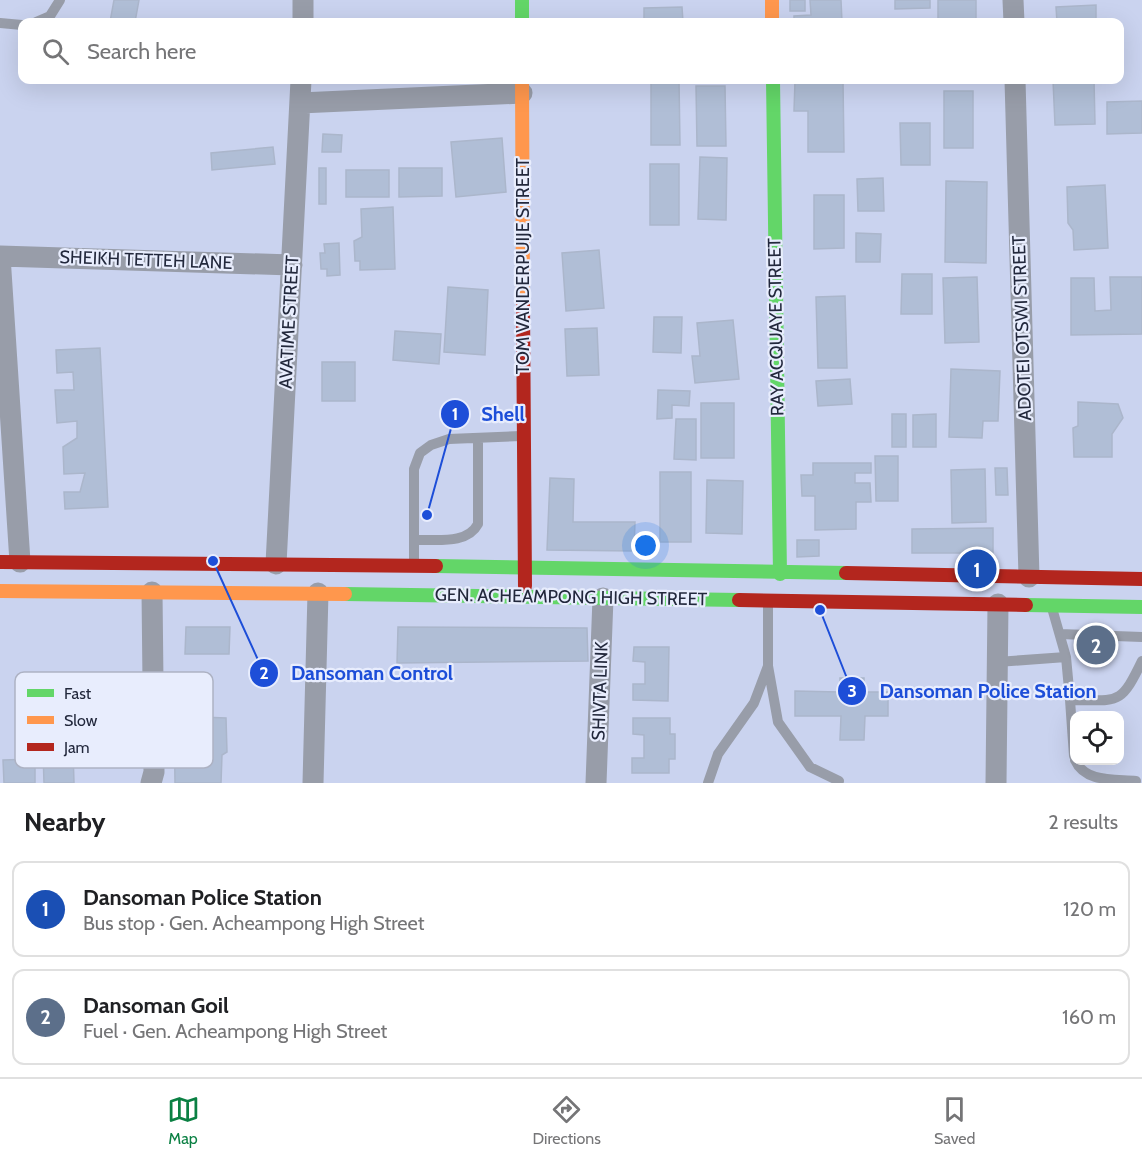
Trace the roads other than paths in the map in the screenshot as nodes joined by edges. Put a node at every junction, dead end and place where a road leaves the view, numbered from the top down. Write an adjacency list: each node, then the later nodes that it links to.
1 (60, 0): 6 (lane)
2 (303, 0): 7 (street)
3 (522, 0): 8 (main road)
4 (772, 0): 9 (main road)
5 (1013, 0): 10 (street)
6 (45, 18)
7 (303, 18)
8 (522, 18)
9 (772, 18)
10 (1014, 18)
11 (0, 23): 12 (lane)
12 (18, 25)
13 (301, 84): 17 (street, AVATIME STREET)
14 (773, 84): 28 (main road, RAY ACQUAYE STREET)
15 (1015, 84): 29 (street, ADOTEI OTSWI STREET)
16 (522, 86): 17 (street); 21 (main road, TOM VANDERPUIJE STREET)
17 (300, 103): 19 (street, AVATIME STREET)
18 (0, 256): 19 (street, SHEIKH TETTEH LANE); 20 (street)
19 (292, 265): 25 (street, AVATIME STREET)
20 (4, 389): 24 (street)
21 (524, 436): 22 (lane); 27 (main road, TOM VANDERPUIJE STREET)
22 (478, 438): 23 (lane); 23 (lane)
23 (415, 540): 26 (lane)
24 (10, 562): 25 (main road, GEN. ACHEAMPONG HIGH STREET)
25 (276, 564): 26 (main road, GEN. ACHEAMPONG HIGH STREET)
26 (414, 566): 27 (main road, GEN. ACHEAMPONG HIGH STREET)
27 (526, 568): 28 (main road, GEN. ACHEAMPONG HIGH STREET); 34 (main road, TOM VANDERPUIJE STREET)
28 (780, 574): 29 (main road, GEN. ACHEAMPONG HIGH STREET)
29 (1029, 577): 30 (main road, GEN. ACHEAMPONG HIGH STREET)
30 (1142, 579)
31 (0, 591): 32 (main road, GEN. ACHEAMPONG HIGH STREET)
32 (152, 592): 33 (main road, GEN. ACHEAMPONG HIGH STREET); 46 (street)
33 (318, 593): 34 (main road, GEN. ACHEAMPONG HIGH STREET); 54 (street)
34 (525, 596): 35 (main road, GEN. ACHEAMPONG HIGH STREET)
35 (603, 598): 36 (main road, GEN. ACHEAMPONG HIGH STREET); 55 (street, SHIVTA LINK)
36 (768, 601): 37 (main road, GEN. ACHEAMPONG HIGH STREET); 45 (lane)
37 (998, 604): 38 (main road, GEN. ACHEAMPONG HIGH STREET); 44 (street)
38 (1052, 605): 39 (main road, GEN. ACHEAMPONG HIGH STREET); 40 (lane)
39 (1142, 607)
40 (1060, 634): 41 (lane); 42 (lane)
41 (1142, 637)
42 (1066, 657): 44 (lane); 47 (lane)
43 (1142, 661): 47 (lane)
44 (998, 662): 57 (street)
45 (768, 666): 51 (lane); 56 (lane)
46 (153, 672)
47 (1070, 700): 48 (lane)
48 (1071, 711)
49 (1078, 765): 52 (lane)
50 (154, 768): 53 (street)
51 (839, 781)
52 (1136, 781)
53 (151, 783)
54 (313, 783)
55 (596, 783)
56 (708, 783)
57 (996, 783)

